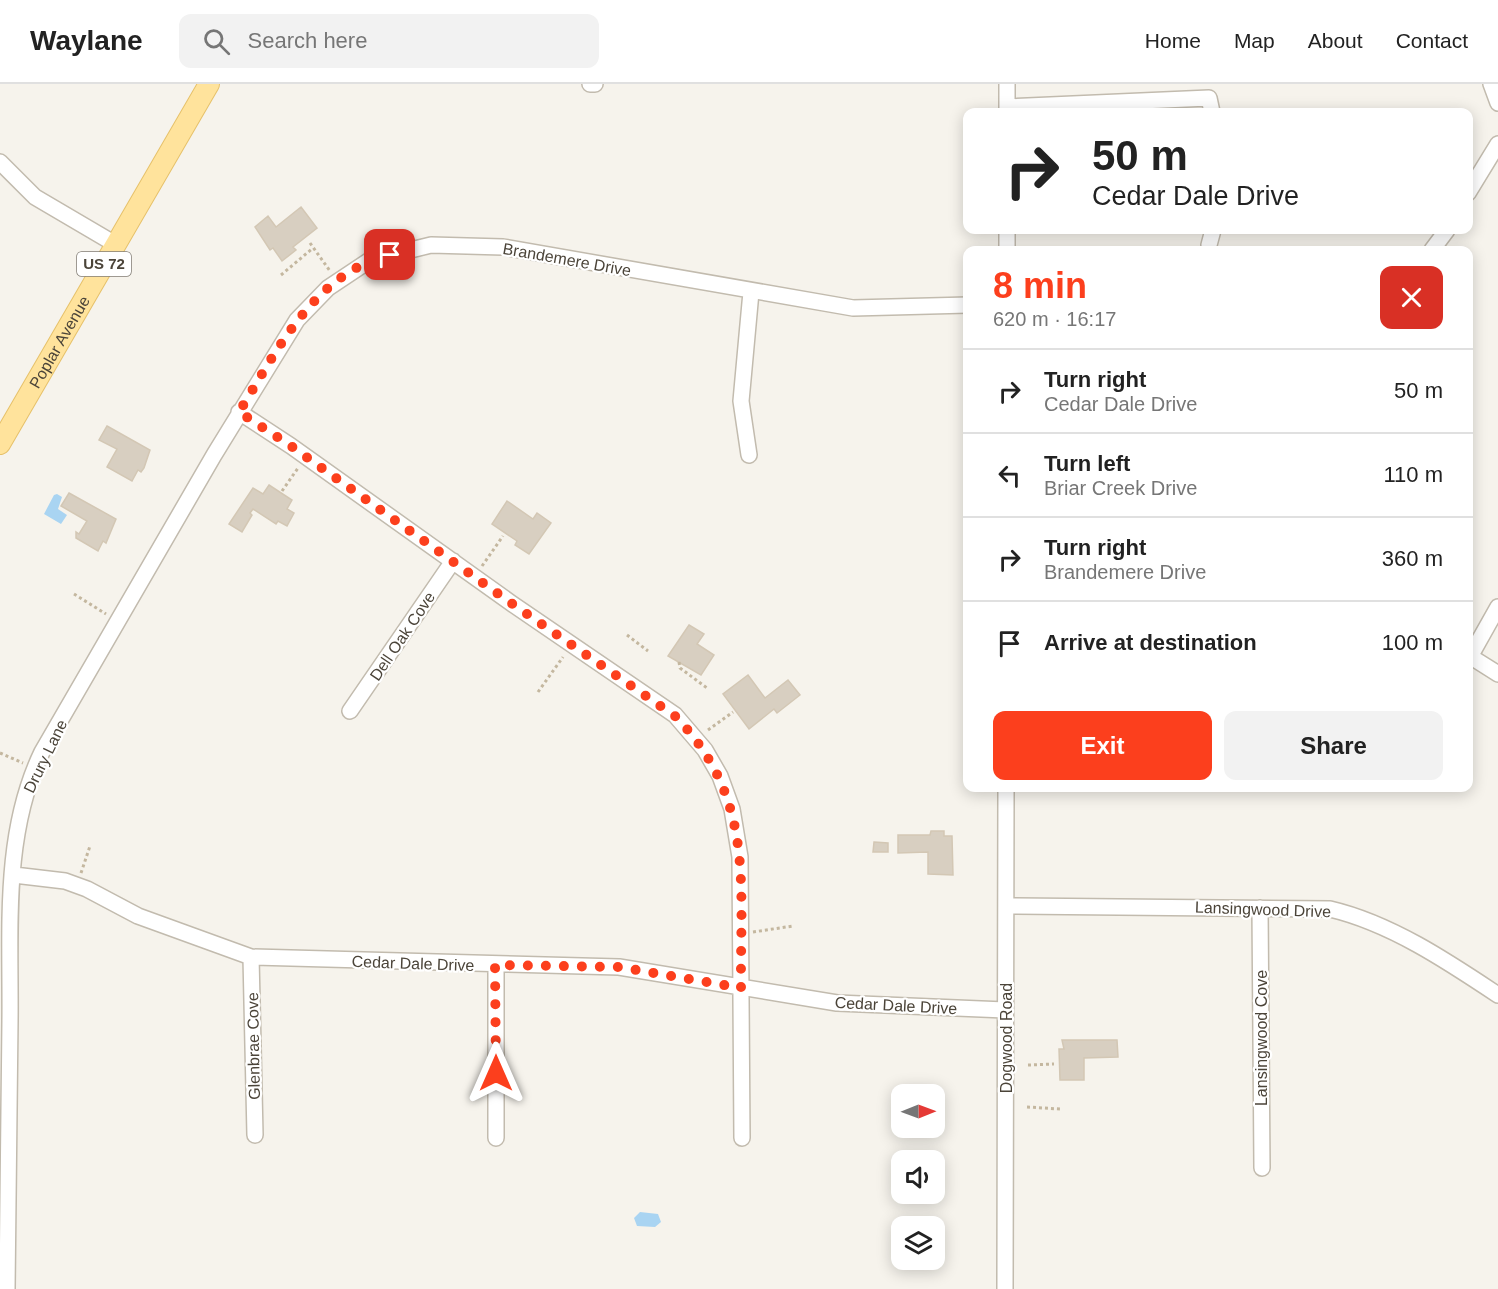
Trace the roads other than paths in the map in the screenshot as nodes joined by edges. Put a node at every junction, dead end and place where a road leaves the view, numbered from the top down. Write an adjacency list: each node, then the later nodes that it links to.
1 (209, 84): 14 (main road, Poplar Avenue / US 72)
2 (590, 84): 3 (street)
3 (595, 84)
4 (1007, 84): 7 (street)
5 (1491, 84): 6 (street)
6 (1498, 102)
7 (1007, 108)
8 (1041, 108): 9 (street)
9 (1211, 108)
10 (1498, 144): 12 (street)
11 (0, 162): 14 (street)
12 (1473, 185)
13 (1212, 234): 15 (street)
14 (115, 244): 19 (main road, Poplar Avenue / US 72)
15 (1209, 245)
16 (751, 292): 17 (street, Brandemere Drive); 18 (street, Brandemere Drive); 20 (street)
17 (963, 305)
18 (239, 412): 21 (street); 28 (street, Drury Lane)
19 (0, 444)
20 (749, 455)
21 (453, 561): 26 (street, Dell Oak Cove); 33 (street)
22 (1498, 607): 23 (street)
23 (1473, 650)
24 (1473, 657): 25 (street)
25 (1498, 674)
26 (350, 711)
27 (1006, 792): 29 (street, Dogwood Road)
28 (14, 875): 31 (street, Cedar Dale Drive); 39 (street, Drury Lane)
29 (1007, 906): 30 (street, Lansingwood Drive); 35 (street, Dogwood Road)
30 (1260, 908): 34 (street, Lansingwood Drive); 40 (street, Lansingwood Cove)
31 (251, 957): 32 (street, Cedar Dale Drive); 36 (street, Glenbrae Cove)
32 (495, 965): 33 (street, Cedar Dale Drive); 37 (street)
33 (741, 988): 35 (street, Cedar Dale Drive); 38 (street)
34 (1498, 995)
35 (1005, 1010): 42 (street, Dogwood Road)
36 (255, 1135)
37 (496, 1138)
38 (742, 1138)
39 (4, 1149): 41 (street, Drury Lane)
40 (1262, 1168)
41 (7, 1289)
42 (1005, 1289)

